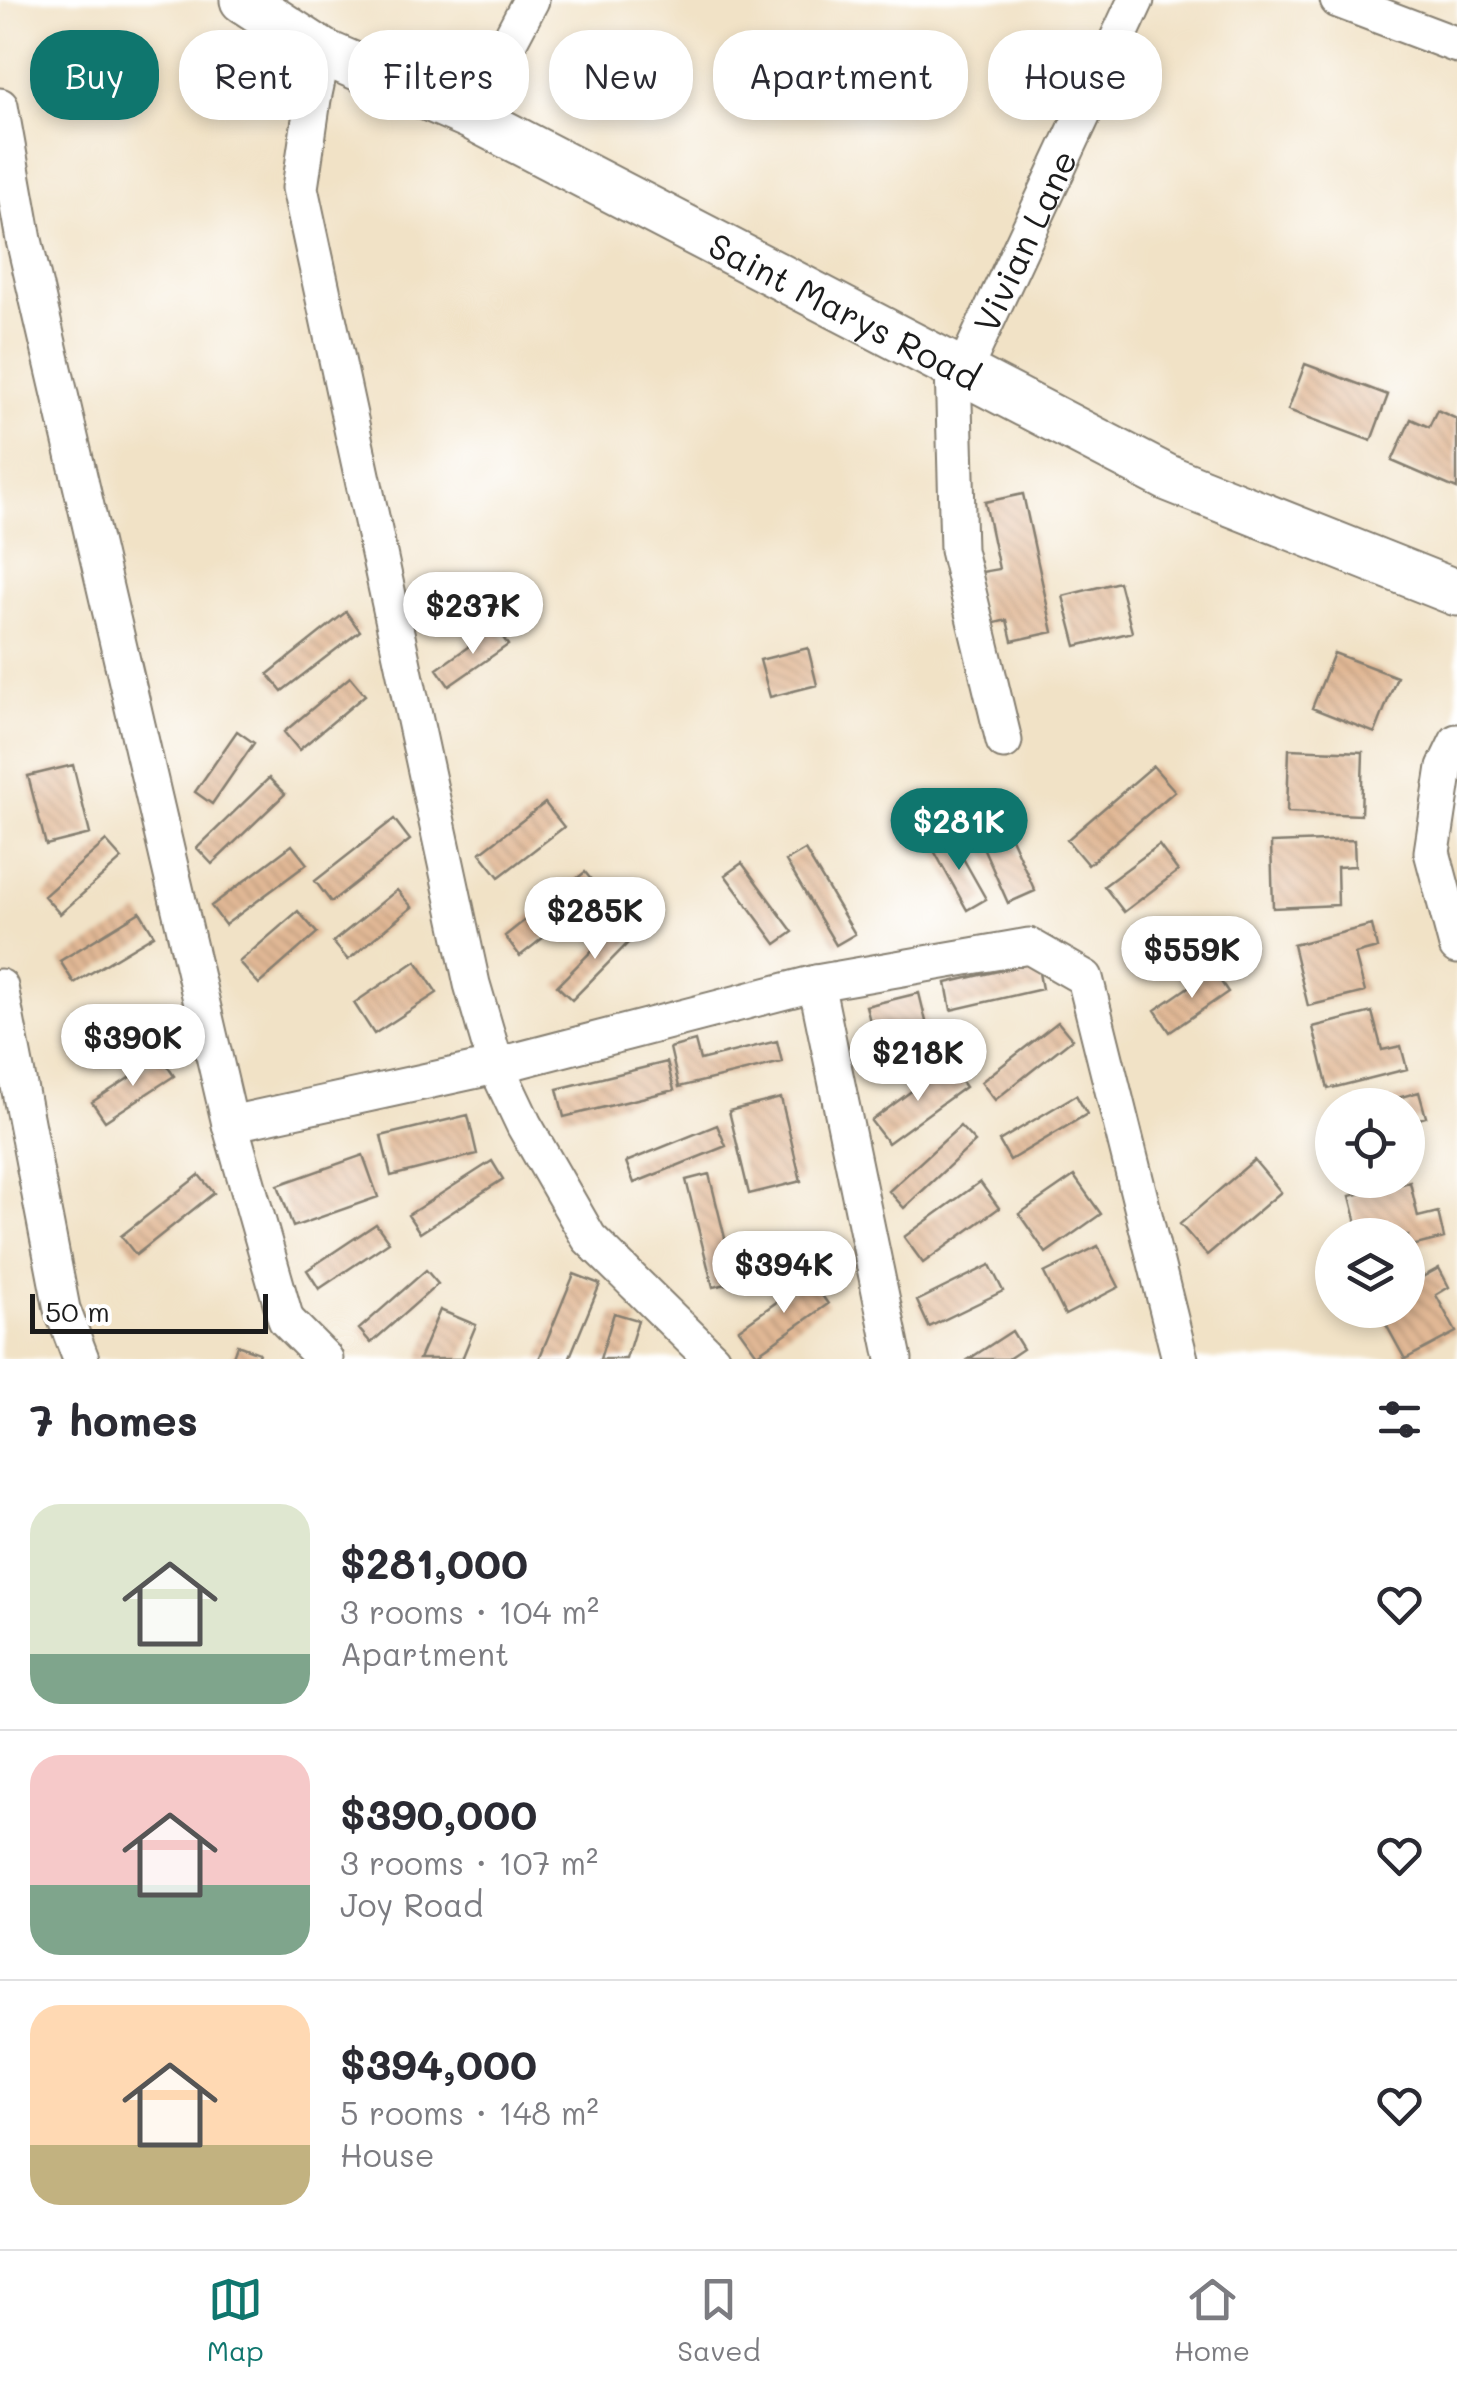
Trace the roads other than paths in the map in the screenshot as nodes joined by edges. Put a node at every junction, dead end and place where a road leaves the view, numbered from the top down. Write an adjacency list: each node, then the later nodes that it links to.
1 (243, 0): 5 (main road, Saint Marys Road)
2 (531, 0): 6 (street)
3 (1136, 0): 11 (street, Vivian Lane)
4 (1338, 0): 7 (street)
5 (290, 30)
6 (515, 30)
7 (1457, 45)
8 (0, 106): 19 (street)
9 (310, 120): 18 (street)
10 (478, 120): 11 (main road, Saint Marys Road)
11 (958, 369): 12 (main road, Saint Marys Road); 13 (street)
12 (1457, 593)
13 (1004, 741)
14 (1457, 742): 15 (street)
15 (1457, 946)
16 (816, 983): 18 (street); 23 (street); 24 (street)
17 (0, 988): 20 (street)
18 (496, 1066): 19 (street); 22 (street)
19 (230, 1124): 21 (street)
20 (81, 1359)
21 (325, 1359)
22 (712, 1359)
23 (894, 1359)
24 (1180, 1359)

